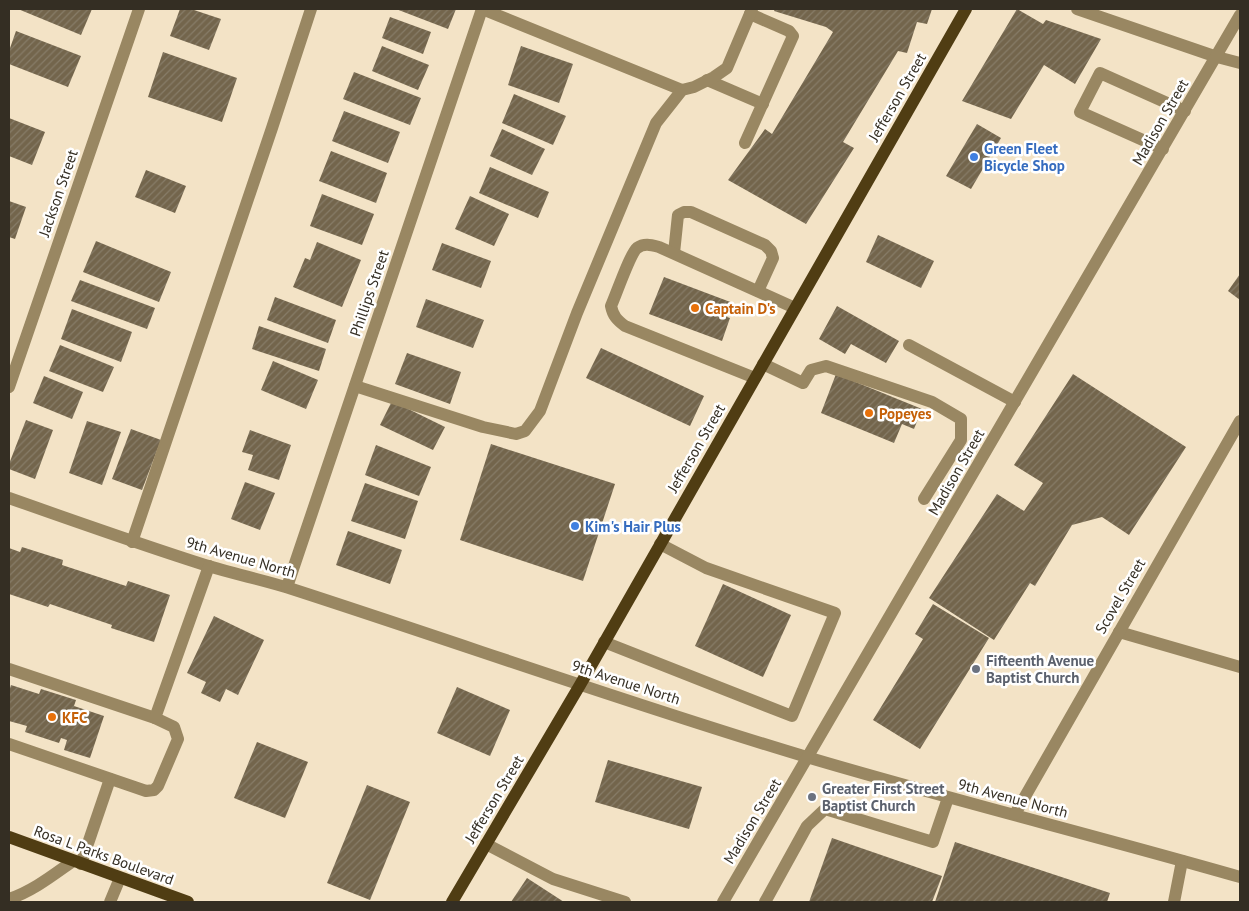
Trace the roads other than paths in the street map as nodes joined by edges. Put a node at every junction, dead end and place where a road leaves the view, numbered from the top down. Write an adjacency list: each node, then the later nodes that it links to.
1 (139, 9): 23 (street, Jackson Street)
2 (311, 9): 28 (street)
3 (482, 9): 11 (street); 22 (street, Phillips Street)
4 (966, 9): 18 (main road, Jefferson Street)
5 (1077, 9): 8 (street)
6 (751, 11): 10 (street); 12 (street)
7 (1240, 15): 8 (street, Madison Street)
8 (1217, 57): 9 (street); 13 (street, Madison Street)
9 (1240, 63)
10 (707, 80): 11 (street); 12 (street)
11 (682, 90): 22 (street)
12 (763, 104): 14 (street)
13 (1185, 111): 15 (street, Madison Street); 15 (street)
14 (744, 143)
15 (1163, 149): 24 (street, Madison Street)
16 (674, 253): 17 (street); 17 (street); 21 (street)
17 (758, 291): 18 (street)
18 (796, 308): 20 (main road, Jefferson Street)
19 (909, 345): 24 (street)
20 (763, 364): 21 (main road, Jefferson Street); 27 (street)
21 (756, 378): 29 (main road, Jefferson Street)
22 (355, 386): 31 (street, Phillips Street)
23 (9, 387)
24 (1015, 402): 39 (street, Madison Street)
25 (1240, 421): 32 (street, Scovel Street)
26 (9, 498): 28 (street, 9th Avenue North)
27 (924, 499)
28 (132, 542): 30 (street, 9th Avenue North)
29 (660, 544): 33 (main road, Jefferson Street); 33 (street)
30 (209, 566): 31 (street, 9th Avenue North); 37 (street)
31 (287, 587): 36 (street, 9th Avenue North)
32 (1119, 632): 34 (street); 42 (street, Scovel Street)
33 (604, 642): 36 (main road, Jefferson Street)
34 (1240, 668)
35 (9, 669): 37 (street)
36 (580, 685): 39 (street, 9th Avenue North); 44 (main road, Jefferson Street)
37 (155, 718): 40 (street)
38 (9, 744): 40 (street)
39 (808, 757): 41 (street, 9th Avenue North); 54 (street, Madison Street)
40 (110, 779): 46 (street)
41 (948, 798): 42 (street, 9th Avenue North); 55 (street)
42 (1015, 814): 45 (street, 9th Avenue North)
43 (9, 838): 46 (main road, Rosa L Parks Boulevard)
44 (486, 844): 52 (main road, Jefferson Street); 53 (street)
45 (1182, 860): 47 (street, 9th Avenue North); 56 (street)
46 (77, 862): 48 (main road, Rosa L Parks Boulevard); 49 (street)
47 (1240, 877)
48 (120, 878): 50 (street); 51 (main road, Rosa L Parks Boulevard)
49 (9, 899)
50 (110, 902)
51 (188, 902)
52 (452, 902)
53 (625, 902)
54 (723, 902)
55 (766, 902)
56 (1174, 902)

